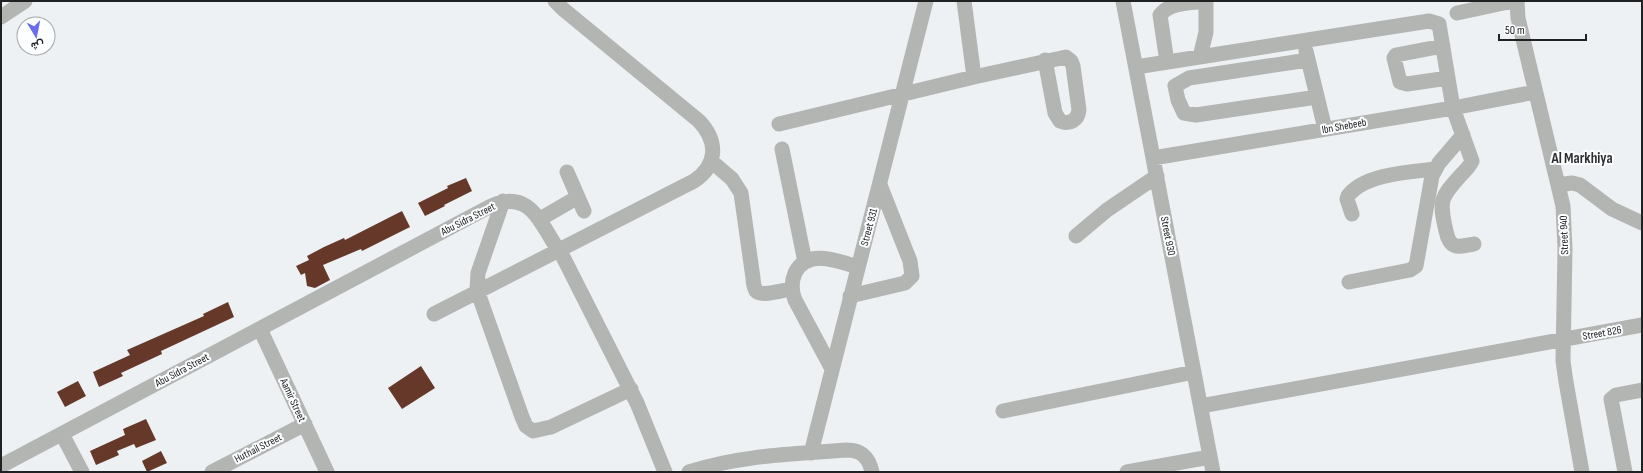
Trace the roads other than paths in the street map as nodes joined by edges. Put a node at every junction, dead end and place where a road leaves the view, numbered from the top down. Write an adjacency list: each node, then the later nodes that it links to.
1 (25, 1): 10 (street)
2 (555, 1): 29 (street)
3 (926, 1): 21 (street, Street 931)
4 (964, 1): 18 (street)
5 (1123, 1): 17 (street, Street 930)
6 (1206, 1): 13 (street); 16 (street)
7 (1513, 1): 9 (street)
8 (1517, 1): 20 (street, Street 940)
9 (1458, 13)
10 (2, 16)
11 (1303, 40): 12 (street); 13 (street); 15 (street)
12 (1443, 46): 19 (street); 19 (street)
13 (1200, 57): 16 (street)
14 (1046, 60): 18 (street)
15 (1308, 60): 22 (street); 22 (street)
16 (1167, 62): 17 (street)
17 (1136, 67): 28 (street, Street 930)
18 (974, 77): 21 (street)
19 (1448, 78): 23 (street)
20 (1535, 92): 23 (street, Ibn Shebeeb); 34 (street, Street 940)
21 (904, 94): 24 (street); 33 (street, Street 931)
22 (1317, 97): 25 (street)
23 (1453, 108): 25 (street, Ibn Shebeeb); 26 (street)
24 (779, 124)
25 (1325, 129): 28 (street, Ibn Shebeeb)
26 (1463, 136): 30 (street); 42 (street)
27 (782, 149): 44 (street)
28 (1153, 158): 32 (street, Street 930)
29 (711, 161): 43 (street); 47 (street)
30 (1435, 169): 38 (street); 46 (street)
31 (567, 172): 35 (street)
32 (1157, 176): 41 (street); 55 (street, Street 930)
33 (880, 185): 45 (street, Street 931); 49 (street)
34 (1558, 185): 40 (street); 53 (street, Street 940)
35 (578, 197): 37 (street); 39 (street)
36 (503, 201): 39 (street, Abu Sidra Street); 48 (street); 52 (street, Abu Sidra Street)
37 (584, 211)
38 (1352, 214)
39 (540, 219): 43 (street, Abu Sidra Street)
40 (1642, 223)
41 (1076, 236)
42 (1474, 244)
43 (559, 249): 48 (street); 56 (street, Abu Sidra Street)
44 (805, 262): 45 (street); 47 (street)
45 (858, 267): 49 (street, Street 931)
46 (1349, 282)
47 (791, 289): 54 (street)
48 (477, 290): 50 (street); 56 (street)
49 (850, 296): 54 (street, Street 931)
50 (434, 314)
51 (1642, 326): 53 (street, Street 826)
52 (260, 329): 60 (street, Aamir Street); 61 (street, Abu Sidra Street)
53 (1563, 340): 58 (street, Street 826); 73 (street, Street 940)
54 (832, 369): 62 (street, Street 931)
55 (1194, 372): 58 (street, Street 930); 59 (street)
56 (631, 389): 68 (street, Abu Sidra Street)
57 (1642, 390): 74 (street)
58 (1201, 406): 63 (street, Street 930)
59 (1003, 411)
60 (305, 424): 66 (street, Huthail Street); 67 (street, Aamir Street)
61 (62, 434): 64 (street, Abu Sidra Street); 65 (street)
62 (812, 453): 69 (street); 70 (street)
63 (1210, 457): 71 (street); 72 (street, Street 930)
64 (1, 466)
65 (82, 472)
66 (212, 472)
67 (326, 472)
68 (665, 472)
69 (689, 472)
70 (872, 472)
71 (1127, 472)
72 (1213, 472)
73 (1582, 472)
74 (1625, 472)

